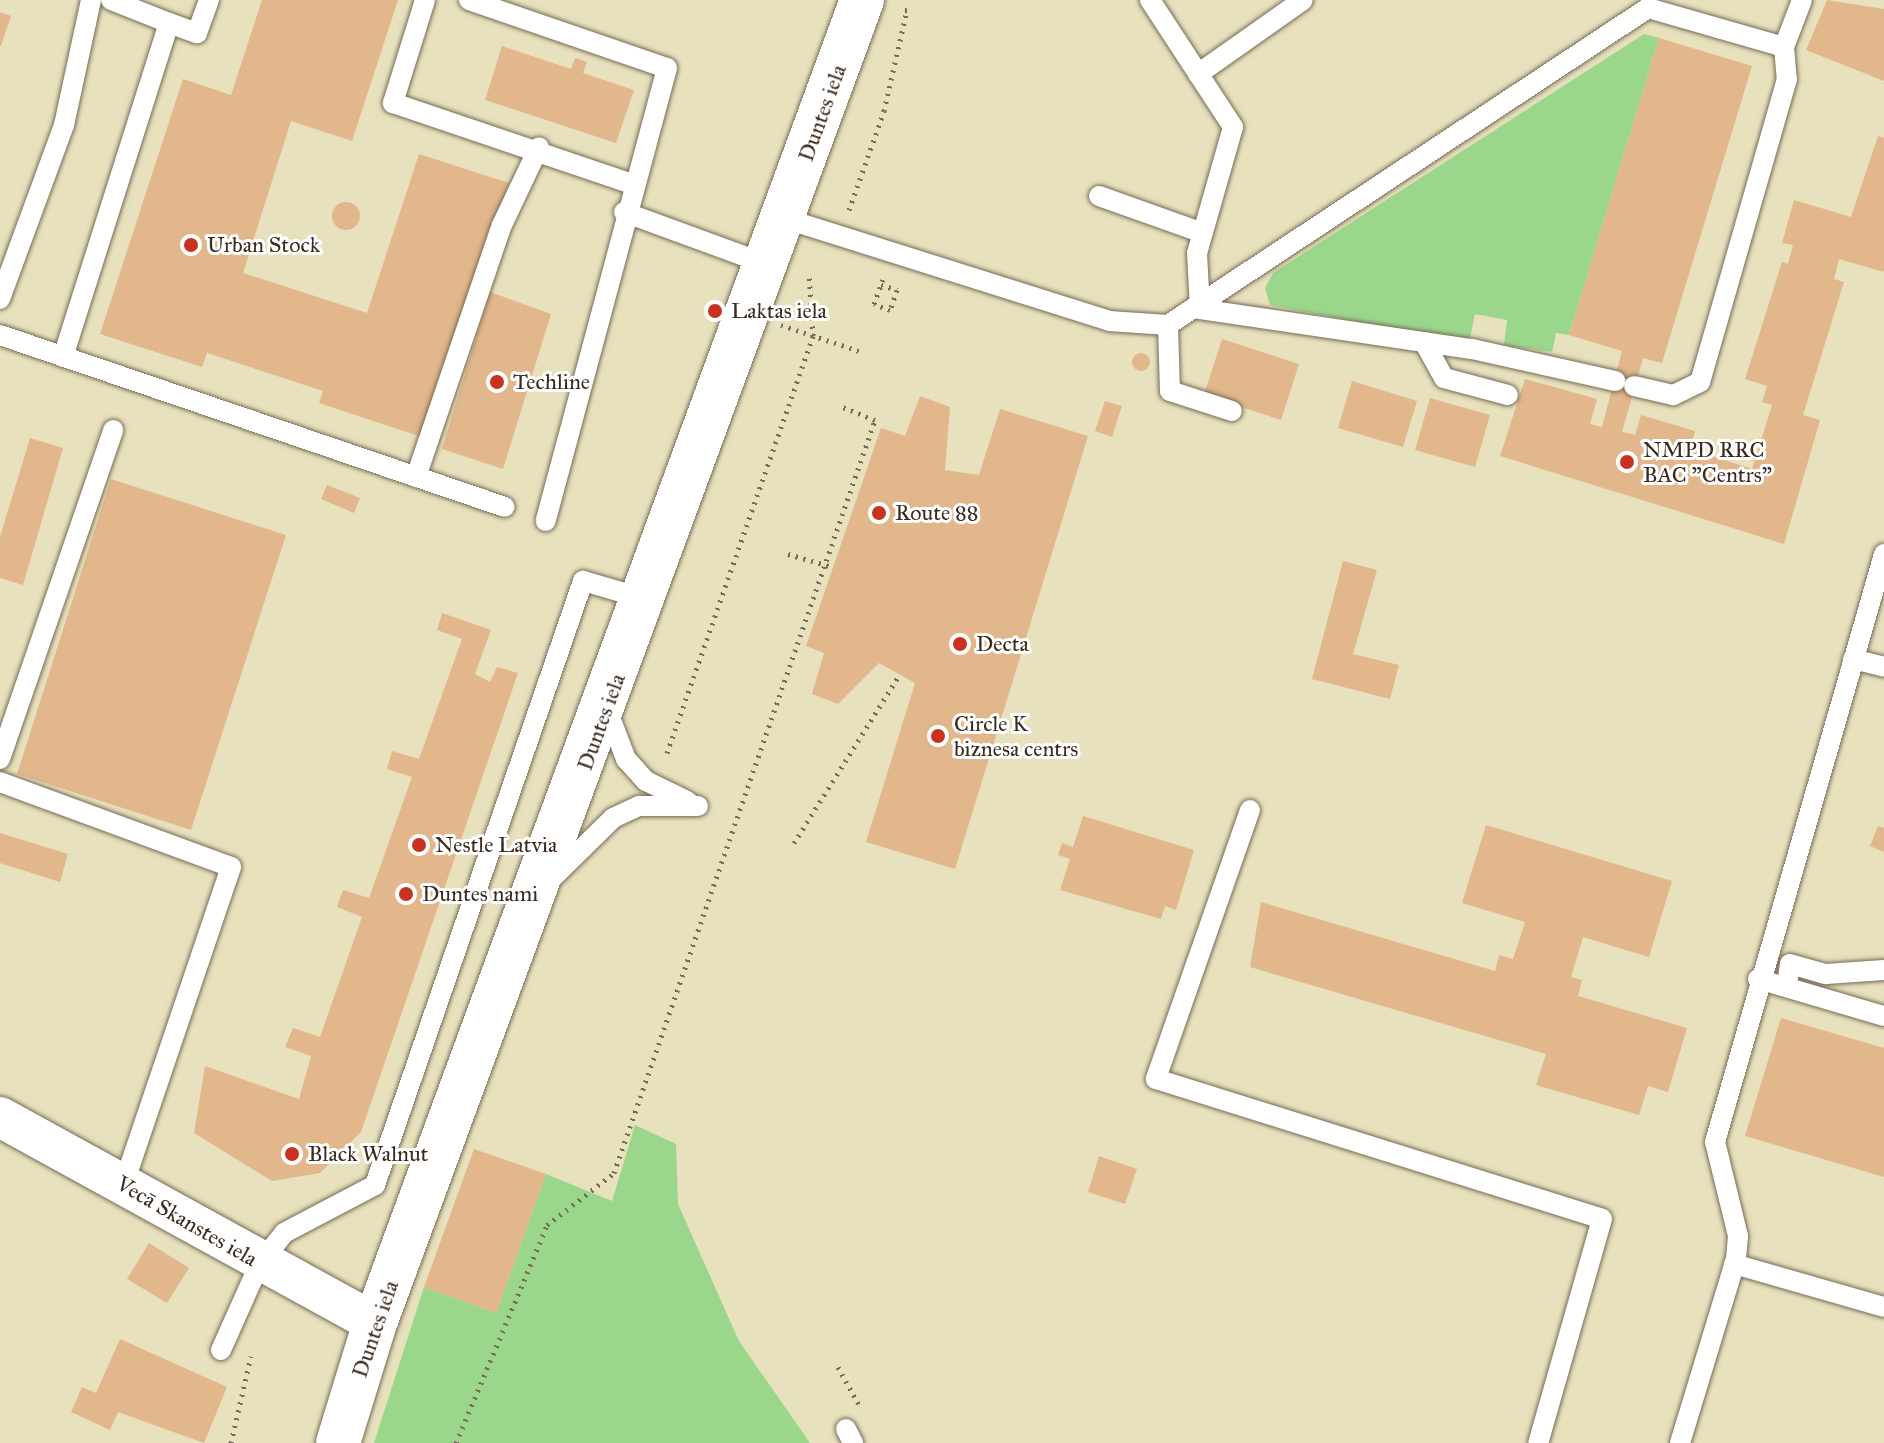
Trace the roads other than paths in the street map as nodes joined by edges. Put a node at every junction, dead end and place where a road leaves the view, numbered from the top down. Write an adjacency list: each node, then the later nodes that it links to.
1 (91, 0): 20 (lane)
2 (111, 0): 10 (lane)
3 (209, 0): 10 (lane)
4 (425, 0): 13 (lane)
5 (469, 0): 14 (lane)
6 (1150, 0): 12 (lane)
7 (1303, 0): 12 (lane)
8 (1802, 0): 11 (lane)
9 (881, 6): 17 (main road, Duntes iela)
10 (169, 23): 25 (lane)
11 (1784, 47): 21 (lane); 24 (lane)
12 (1198, 74): 18 (lane)
13 (539, 147): 14 (lane); 29 (lane)
14 (632, 184): 16 (lane)
15 (1099, 196): 18 (lane)
16 (624, 212): 19 (lane); 31 (lane)
17 (780, 217): 19 (main road, Duntes iela); 22 (lane)
18 (1203, 233): 21 (lane)
19 (763, 263): 33 (main road, Duntes iela)
20 (0, 299)
21 (1200, 309): 22 (lane); 24 (lane)
22 (1168, 325): 27 (lane)
23 (0, 335): 25 (lane)
24 (1424, 342): 26 (lane)
25 (63, 357): 29 (lane)
26 (1508, 395)
27 (1232, 411)
28 (113, 430): 37 (lane)
29 (416, 477): 30 (lane)
30 (505, 507)
31 (546, 521)
32 (1884, 554): 34 (lane)
33 (645, 599): 36 (main road, Duntes iela); 47 (lane)
34 (1853, 659): 35 (lane); 42 (lane)
35 (1884, 667)
36 (606, 707): 40 (main road, Duntes iela); 40 (lane)
37 (0, 759)
38 (0, 782): 46 (lane)
39 (1250, 810): 53 (lane)
40 (539, 891): 50 (main road, Duntes iela)
41 (1884, 970): 43 (lane)
42 (1758, 979): 43 (lane); 48 (lane)
43 (1787, 987): 44 (lane)
44 (1884, 1016)
45 (0, 1117): 46 (street, Vecā Skanstes iela)
46 (124, 1184): 47 (street, Vecā Skanstes iela)
47 (260, 1263): 50 (street, Vecā Skanstes iela); 51 (lane)
48 (1734, 1264): 49 (lane); 54 (lane)
49 (1884, 1307)
50 (375, 1323): 52 (main road, Duntes iela)
51 (221, 1350)
52 (338, 1443)
53 (1538, 1443)
54 (1680, 1443)

